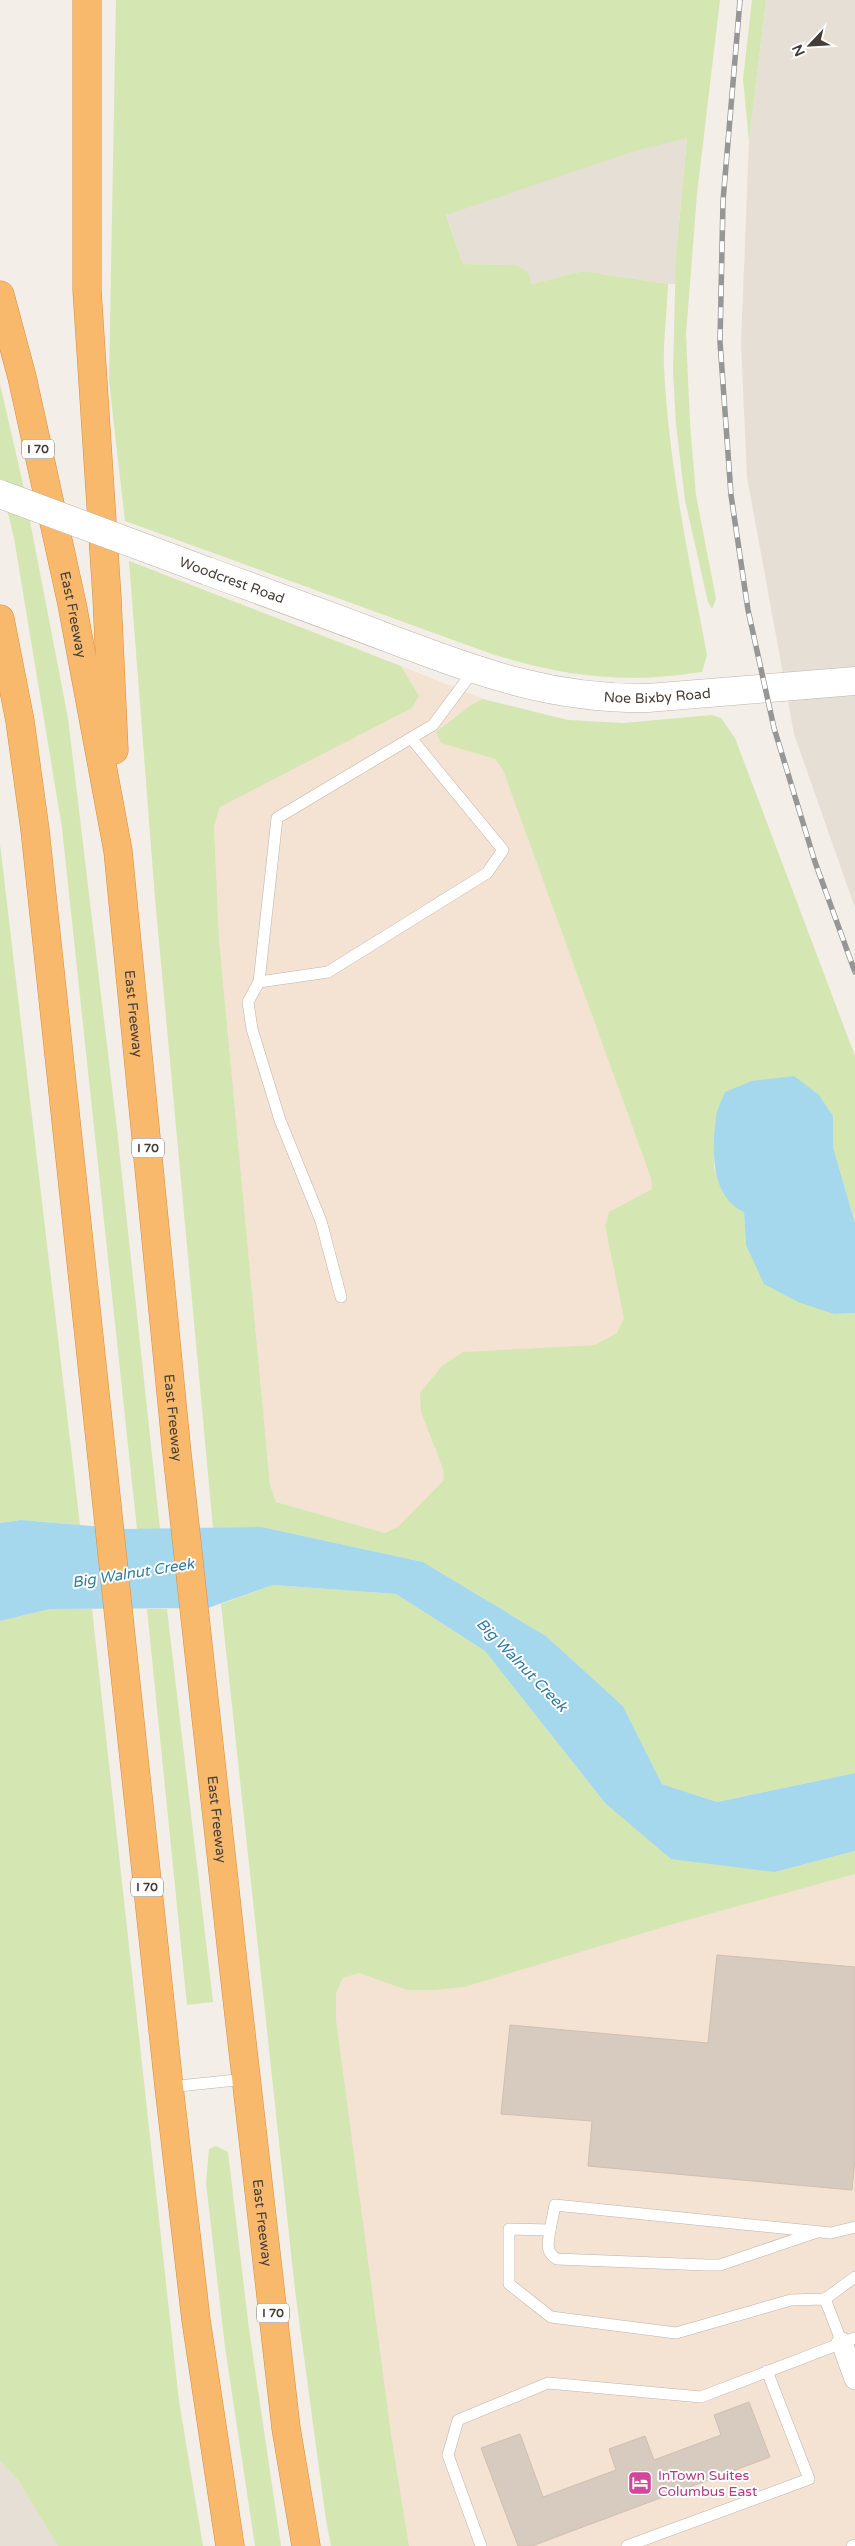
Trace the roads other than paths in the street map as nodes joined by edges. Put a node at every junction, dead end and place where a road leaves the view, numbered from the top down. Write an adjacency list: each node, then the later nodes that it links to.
1 (87, 0): 8 (highway)
2 (0, 294): 8 (highway, East Freeway / I 70)
3 (0, 494): 5 (street, Woodcrest Road, bridge)
4 (0, 619): 12 (highway, I 70)
5 (469, 668): 6 (street, Noe Bixby Road); 7 (lane)
6 (855, 681)
7 (411, 738): 9 (lane); 9 (lane)
8 (118, 851): 11 (highway, East Freeway / I 70)
9 (259, 982): 10 (lane)
10 (341, 1296)
11 (247, 2079): 12 (lane); 22 (highway, East Freeway / I 70)
12 (169, 2087): 21 (highway, I 70)
13 (855, 2227): 15 (lane)
14 (550, 2230): 15 (lane); 15 (lane); 17 (lane)
15 (820, 2232)
16 (855, 2277): 17 (lane)
17 (825, 2298): 18 (lane)
18 (848, 2340): 19 (lane); 20 (street)
19 (767, 2371): 23 (lane); 24 (lane)
20 (855, 2378)
21 (230, 2546)
22 (306, 2546)
23 (481, 2546)
24 (627, 2546)

